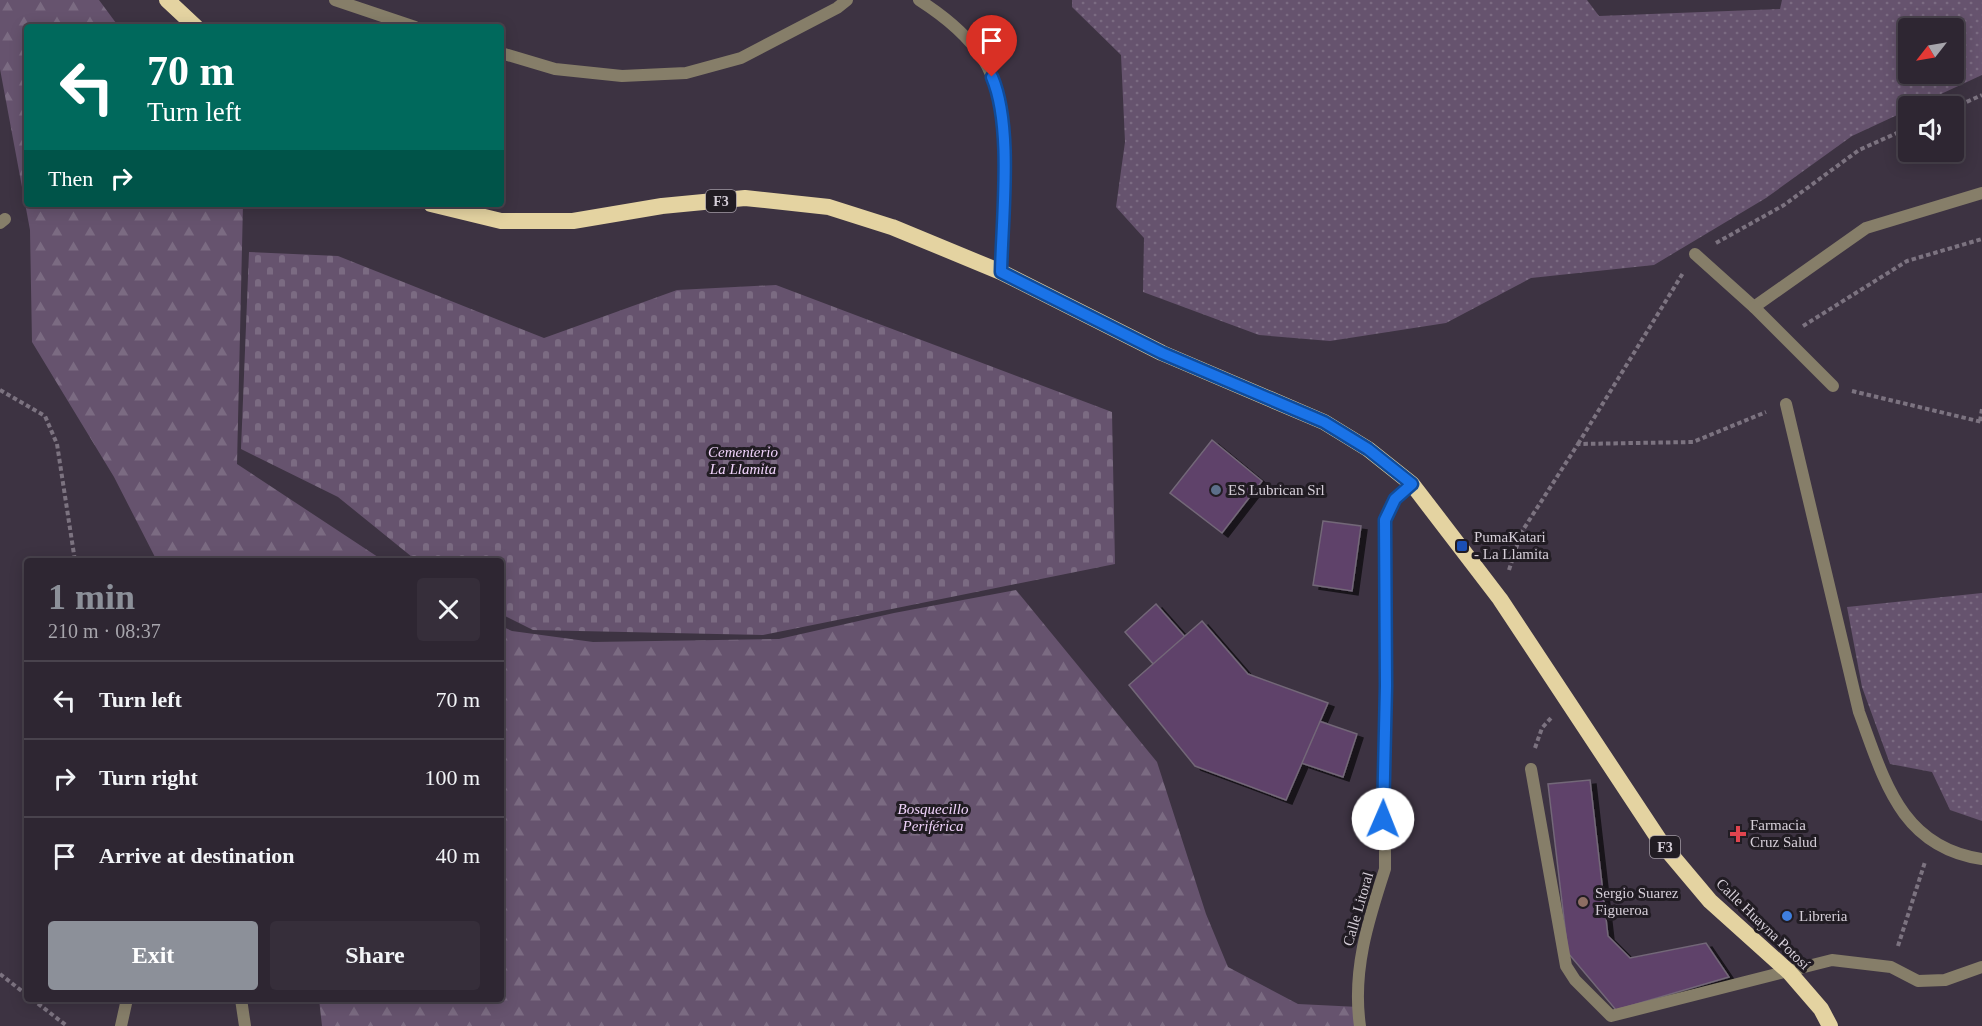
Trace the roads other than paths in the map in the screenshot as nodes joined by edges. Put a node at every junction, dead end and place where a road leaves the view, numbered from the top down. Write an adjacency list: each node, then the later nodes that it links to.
1 (167, 0): 5 (highway)
2 (335, 0): 6 (street)
3 (847, 0): 7 (street)
4 (919, 0): 11 (street)
5 (193, 24)
6 (406, 24)
7 (504, 54)
8 (1982, 193): 12 (street)
9 (439, 207): 11 (highway, F3)
10 (1695, 254): 12 (street)
11 (1001, 272): 15 (highway, F3)
12 (1754, 307): 13 (street)
13 (1833, 386)
14 (1786, 404): 17 (street)
15 (1412, 484): 19 (highway, Calle Huayna Potosí / F3); 24 (street, Calle Litoral)
16 (1531, 769): 19 (street)
17 (1982, 859)
18 (1982, 967): 19 (street)
19 (1789, 972): 25 (highway, Calle Huayna Potosí / F3)
20 (126, 1002): 22 (street)
21 (241, 1002): 23 (street)
22 (121, 1026)
23 (245, 1026)
24 (1359, 1026)
25 (1830, 1026)

